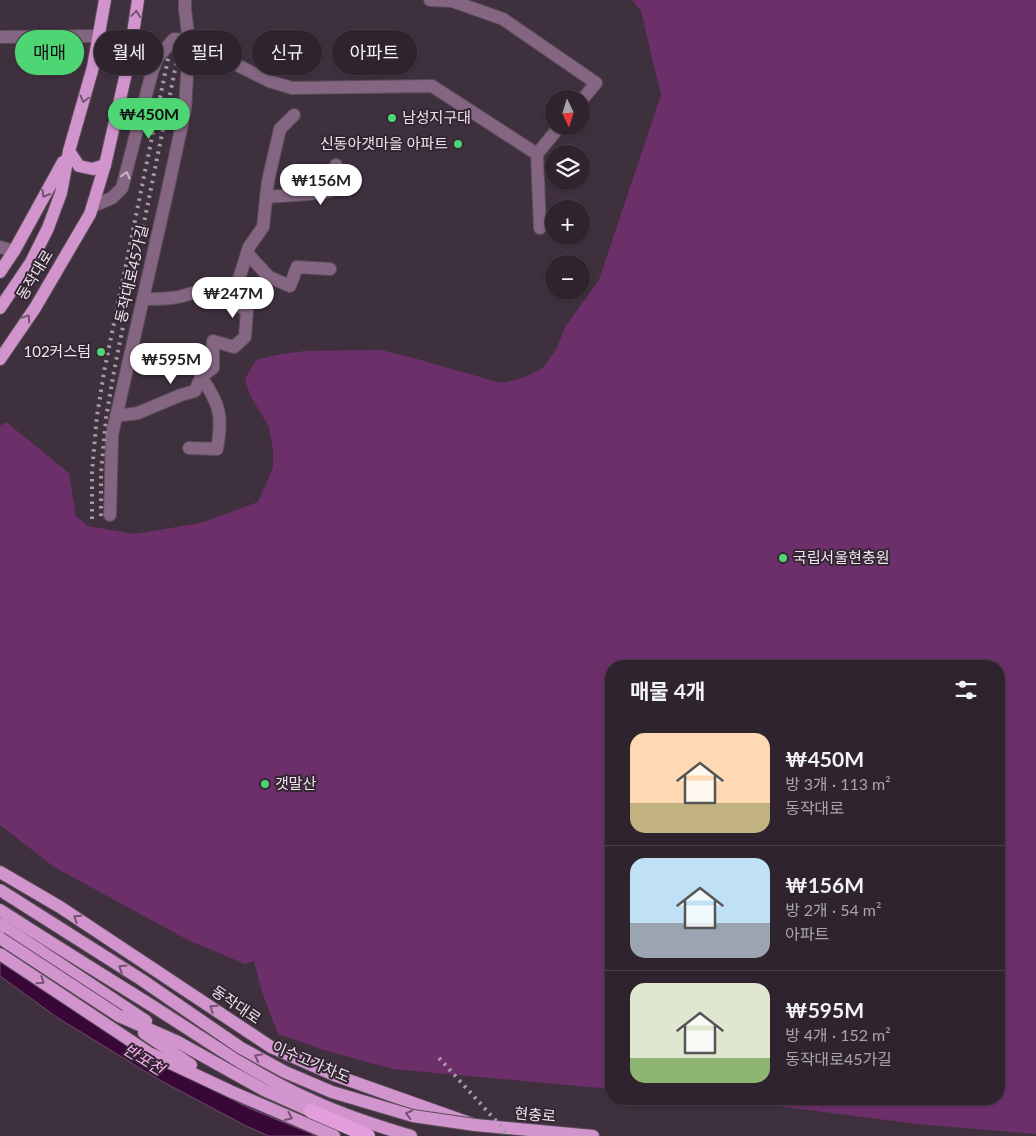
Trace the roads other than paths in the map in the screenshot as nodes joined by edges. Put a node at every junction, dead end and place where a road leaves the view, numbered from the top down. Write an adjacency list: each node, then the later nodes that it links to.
1 (104, 0): 5 (main road, 동작대로)
2 (138, 0): 18 (main road, 동작대로, one-way to 2)
3 (185, 0): 6 (street)
4 (430, 0): 13 (street)
5 (100, 30)
6 (188, 30)
7 (94, 36): 8 (street)
8 (0, 37)
9 (173, 40): 21 (street, one-way to 9)
10 (94, 62): 16 (main road, 동작대로, one-way to 16)
11 (242, 68): 17 (street)
12 (187, 75): 29 (street, 동작대로45가길)
13 (590, 90)
14 (294, 115): 20 (street)
15 (553, 135): 17 (street)
16 (69, 152): 18 (main road); 24 (main road, 동작대로, one-way to 24); 30 (main road, 동작대로)
17 (537, 154): 22 (street)
18 (105, 164): 21 (main road, 동작대로)
19 (336, 165): 20 (street)
20 (266, 197): 25 (street)
21 (93, 206): 31 (main road, 동작대로, one-way to 21)
22 (540, 228)
23 (0, 246): 24 (street)
24 (14, 251): 27 (main road, 동작대로)
25 (247, 253): 26 (street); 28 (street)
26 (330, 269)
27 (0, 272)
28 (214, 295): 29 (street); 32 (street)
29 (143, 299): 33 (street, 동작대로45가길)
30 (0, 308)
31 (0, 359)
32 (201, 377): 33 (street); 34 (street)
33 (116, 416): 35 (street, 동작대로45가길)
34 (189, 448)
35 (110, 515)
36 (0, 872): 46 (main road, 동작대로, one-way to 36, bridge)
37 (0, 890): 46 (main road, 이수고가차도, one-way to 37, bridge)
38 (0, 910): 47 (main road)
39 (0, 924): 43 (main road)
40 (0, 938): 42 (main road, bridge)
41 (0, 954): 44 (main road, one-way to 44, bridge)
42 (119, 1016): 43 (main road); 44 (main road)
43 (178, 1042): 45 (main road)
44 (232, 1092): 48 (main road, one-way to 48)
45 (311, 1111): 47 (highway)
46 (475, 1125): 50 (main road, 현충로)
47 (370, 1130): 49 (main road)
48 (334, 1136)
49 (411, 1136)
50 (593, 1136)

